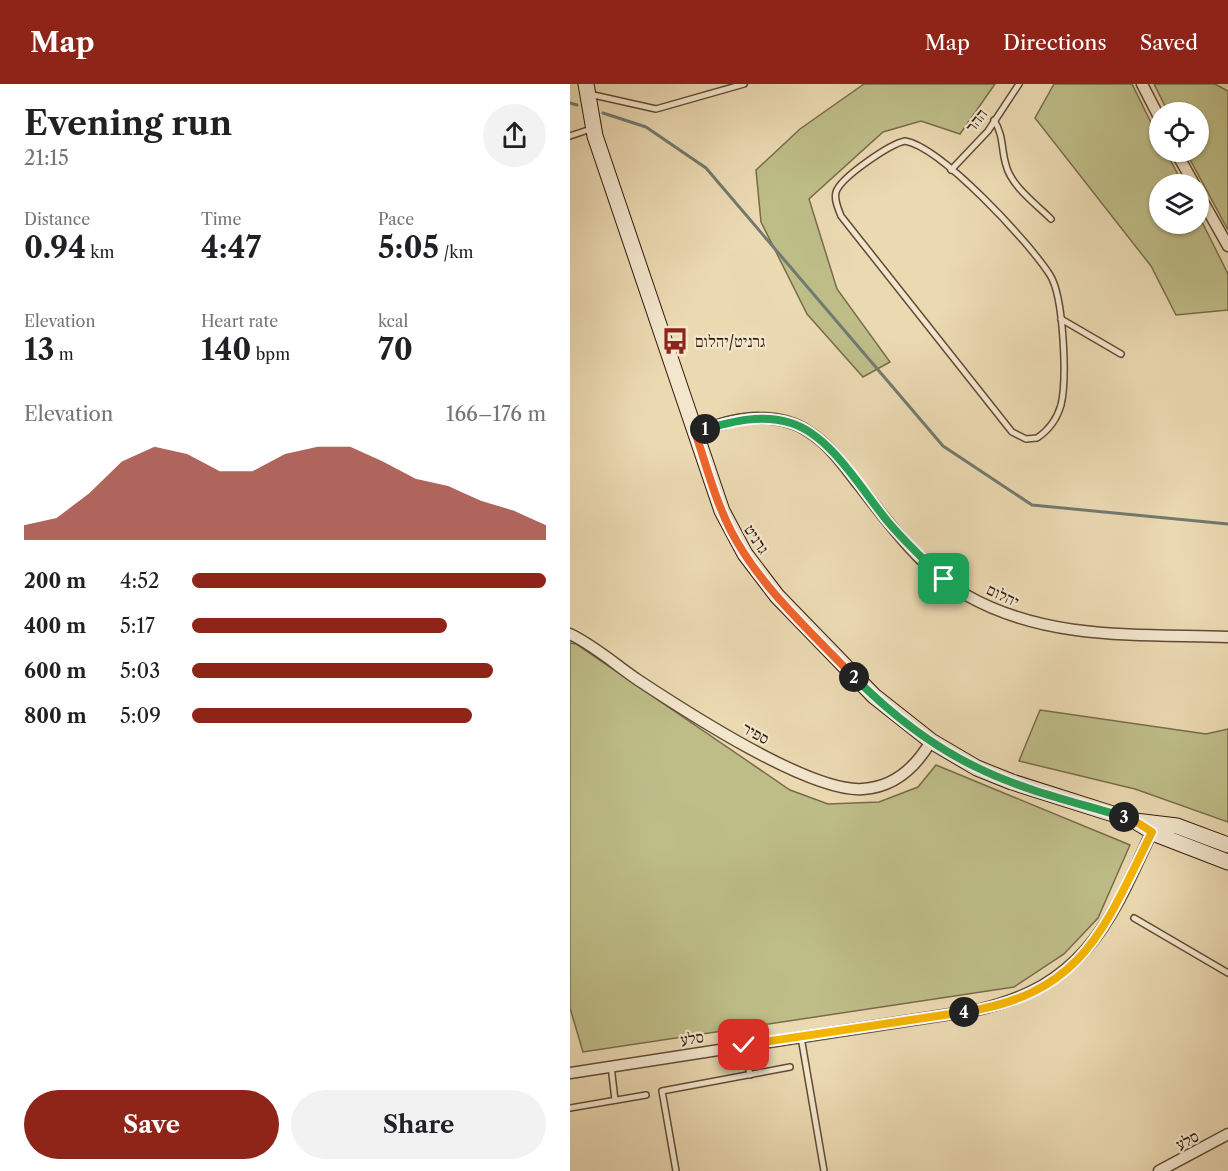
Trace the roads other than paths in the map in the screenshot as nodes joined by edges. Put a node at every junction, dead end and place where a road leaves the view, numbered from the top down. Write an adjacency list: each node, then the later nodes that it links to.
1 (744, 84): 4 (lane)
2 (1019, 84): 6 (lane, ההר)
3 (1142, 84): 5 (street)
4 (586, 89): 7 (street, גרניט)
5 (1151, 102)
6 (994, 120): 9 (lane, ההר); 11 (lane)
7 (593, 128): 8 (lane); 15 (street, גרניט)
8 (570, 136)
9 (951, 170): 13 (lane); 13 (lane)
10 (1209, 212): 12 (street)
11 (1051, 219)
12 (1228, 246)
13 (1061, 319): 14 (lane)
14 (1121, 354)
15 (695, 432): 17 (street, יהלום); 18 (street, גרניט)
16 (570, 634): 18 (street, ספיר)
17 (1228, 637)
18 (931, 741): 19 (street, גרניט)
19 (1154, 828): 20 (street); 21 (street); 24 (street, סלע)
20 (1228, 845)
21 (1228, 862)
22 (1134, 918): 23 (lane)
23 (1228, 973)
24 (801, 1036): 25 (street, סלע); 35 (lane)
25 (744, 1045): 26 (street, סלע); 29 (lane)
26 (611, 1065): 28 (street, סלע); 31 (lane)
27 (790, 1067): 29 (lane)
28 (570, 1073)
29 (750, 1075): 34 (lane)
30 (646, 1095): 31 (lane)
31 (615, 1100): 32 (lane)
32 (570, 1108)
33 (1228, 1134): 36 (street, סלע)
34 (676, 1171)
35 (824, 1171)
36 (1159, 1171)

